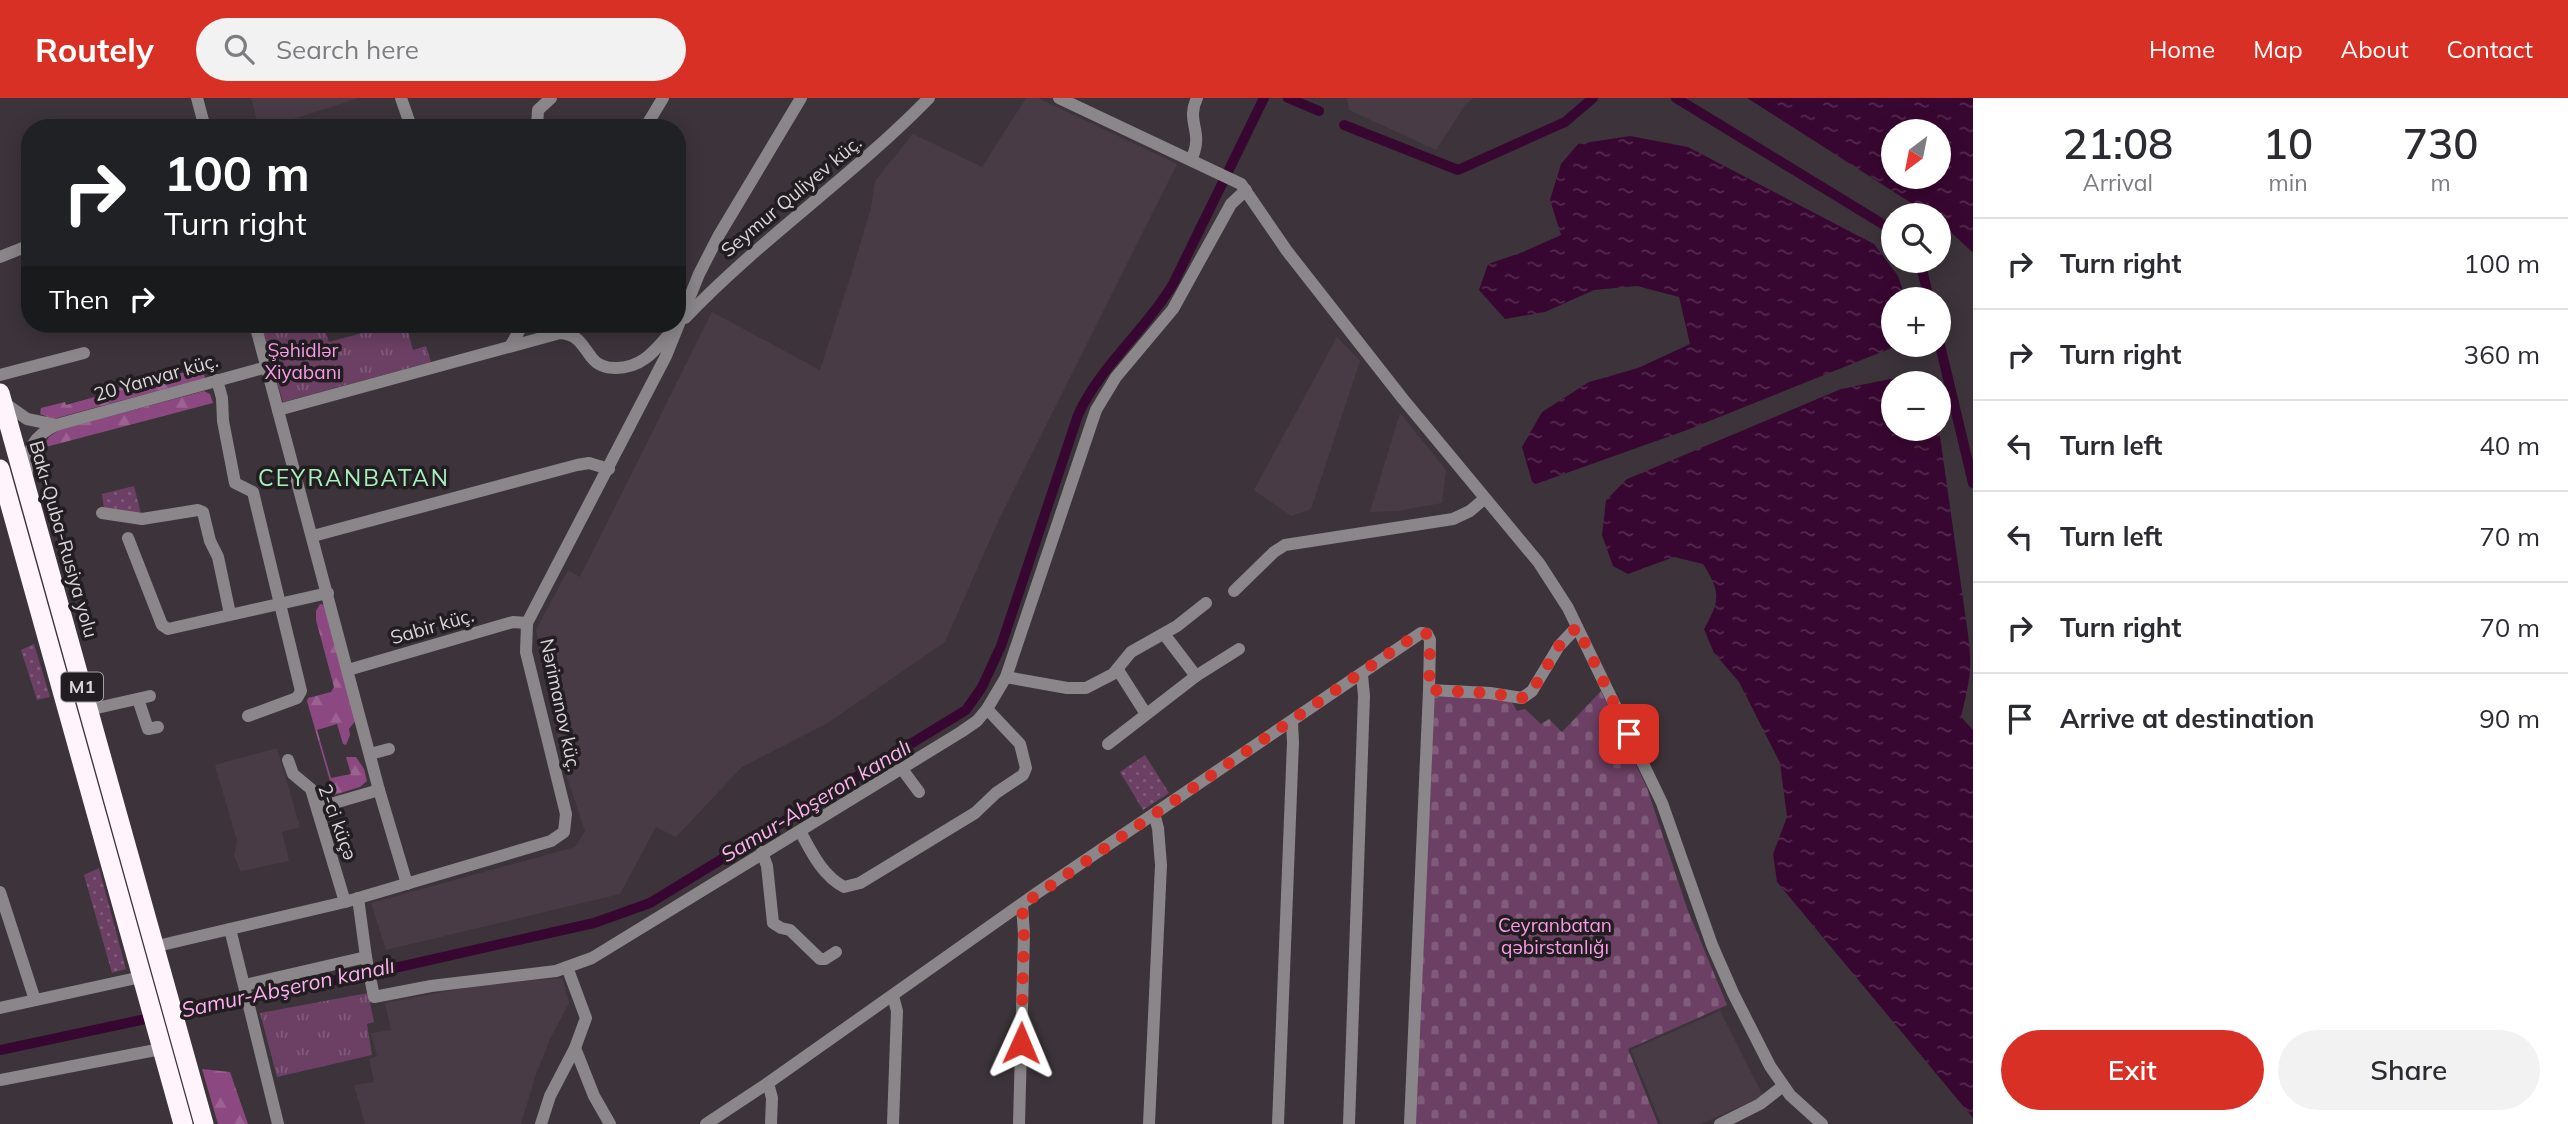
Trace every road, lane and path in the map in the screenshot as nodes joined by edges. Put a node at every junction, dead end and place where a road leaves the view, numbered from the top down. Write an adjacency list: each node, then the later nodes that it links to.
1 (197, 98): 9 (street)
2 (401, 98): 10 (street)
3 (551, 98): 11 (street)
4 (663, 98): 12 (street)
5 (801, 98): 17 (street, Nərimanov küç.)
6 (929, 98): 18 (street, Seymur Quliyev küç.)
7 (1197, 98): 13 (street)
8 (1064, 99): 13 (street)
9 (203, 119)
10 (408, 119)
11 (538, 119)
12 (650, 119)
13 (1191, 160): 14 (street)
14 (1246, 190): 36 (street); 53 (street)
15 (21, 249): 16 (street)
16 (0, 257)
17 (686, 306)
18 (686, 317)
19 (258, 333): 27 (street)
20 (518, 333): 25 (street)
21 (560, 333): 23 (street, Seymur Quliyev küç.)
22 (560, 333): 25 (street, Seymur Quliyev küç.)
23 (671, 333)
24 (675, 333): 34 (street, Nərimanov küç.)
25 (511, 345): 31 (street)
26 (84, 353): 28 (street)
27 (267, 367): 29 (street, 20 Yanvar küç.); 31 (street)
28 (0, 375)
29 (217, 380): 32 (street, 20 Yanvar küç.); 43 (street)
30 (1, 397): 32 (street); 35 (highway, Bakı-Quba-Rusiya yolu / M1)
31 (278, 410): 38 (street)
32 (56, 425): 35 (street)
33 (0, 469): 82 (highway, M1)
34 (609, 469): 38 (street); 45 (street, Nərimanov küç.)
35 (26, 486): 56 (highway, Bakı-Quba-Rusiya yolu / M1)
36 (1484, 499): 40 (street); 46 (street)
37 (102, 513): 44 (street)
38 (313, 536): 41 (street)
39 (128, 538): 44 (street)
40 (1234, 591)
41 (328, 593): 43 (street); 49 (street)
42 (1206, 603): 47 (street)
43 (280, 604): 44 (street); 58 (street)
44 (230, 614)
45 (527, 623): 49 (street, Sabir küç.); 72 (street, Nərimanov küç.)
46 (1577, 627): 54 (street); 91 (street)
47 (1164, 634): 50 (street); 52 (street)
48 (1239, 649): 52 (street)
49 (348, 670): 63 (street)
50 (1118, 670): 53 (street); 57 (street)
51 (1362, 674): 54 (street); 59 (street); 104 (street)
52 (1196, 676): 57 (street)
53 (1006, 677): 55 (street)
54 (1429, 690): 105 (street)
55 (987, 709): 65 (street); 70 (street)
56 (88, 710): 60 (street); 78 (highway, Bakı-Quba-Rusiya yolu / M1)
57 (1146, 714): 61 (street)
58 (248, 716)
59 (1292, 722): 69 (street); 103 (street)
60 (158, 727)
61 (1108, 744)
62 (389, 749): 63 (street)
63 (370, 754): 66 (street)
64 (288, 760): 68 (street, 2-ci küçə)
65 (902, 769): 67 (street); 70 (street)
66 (379, 790): 68 (street); 72 (street)
67 (919, 792)
68 (317, 808): 75 (street, 2-ci küçə)
69 (1154, 814): 76 (street); 102 (street)
70 (800, 831): 71 (street)
71 (762, 852): 79 (street); 81 (street)
72 (407, 884): 74 (street, Nərimanov küç.)
73 (0, 891): 85 (street)
74 (359, 898): 75 (street, Nərimanov küç.); 80 (street)
75 (345, 902): 77 (street, Nərimanov küç.)
76 (1022, 905): 84 (street); 101 (street)
77 (230, 929): 78 (street, Nərimanov küç.); 83 (street)
78 (153, 947): 82 (highway, Bakı-Quba-Rusiya yolu / M1)
79 (836, 952)
80 (366, 957): 81 (street); 83 (street)
81 (567, 967): 88 (street)
82 (149, 982): 85 (street); 87 (highway)
83 (245, 986): 95 (street)
84 (893, 996): 90 (street); 100 (street)
85 (34, 1000): 86 (street)
86 (0, 1008)
87 (166, 1042): 89 (street); 93 (highway); 94 (highway)
88 (575, 1048): 96 (street); 97 (street)
89 (0, 1080)
90 (768, 1083): 98 (street); 99 (street)
91 (1783, 1086): 92 (street); 106 (street)
92 (1814, 1122)
93 (183, 1124)
94 (204, 1124)
95 (278, 1124)
96 (541, 1124)
97 (610, 1124)
98 (706, 1124)
99 (771, 1124)
100 (893, 1124)
101 (1019, 1124)
102 (1149, 1124)
103 (1278, 1124)
104 (1349, 1124)
105 (1410, 1124)
106 (1720, 1124)

